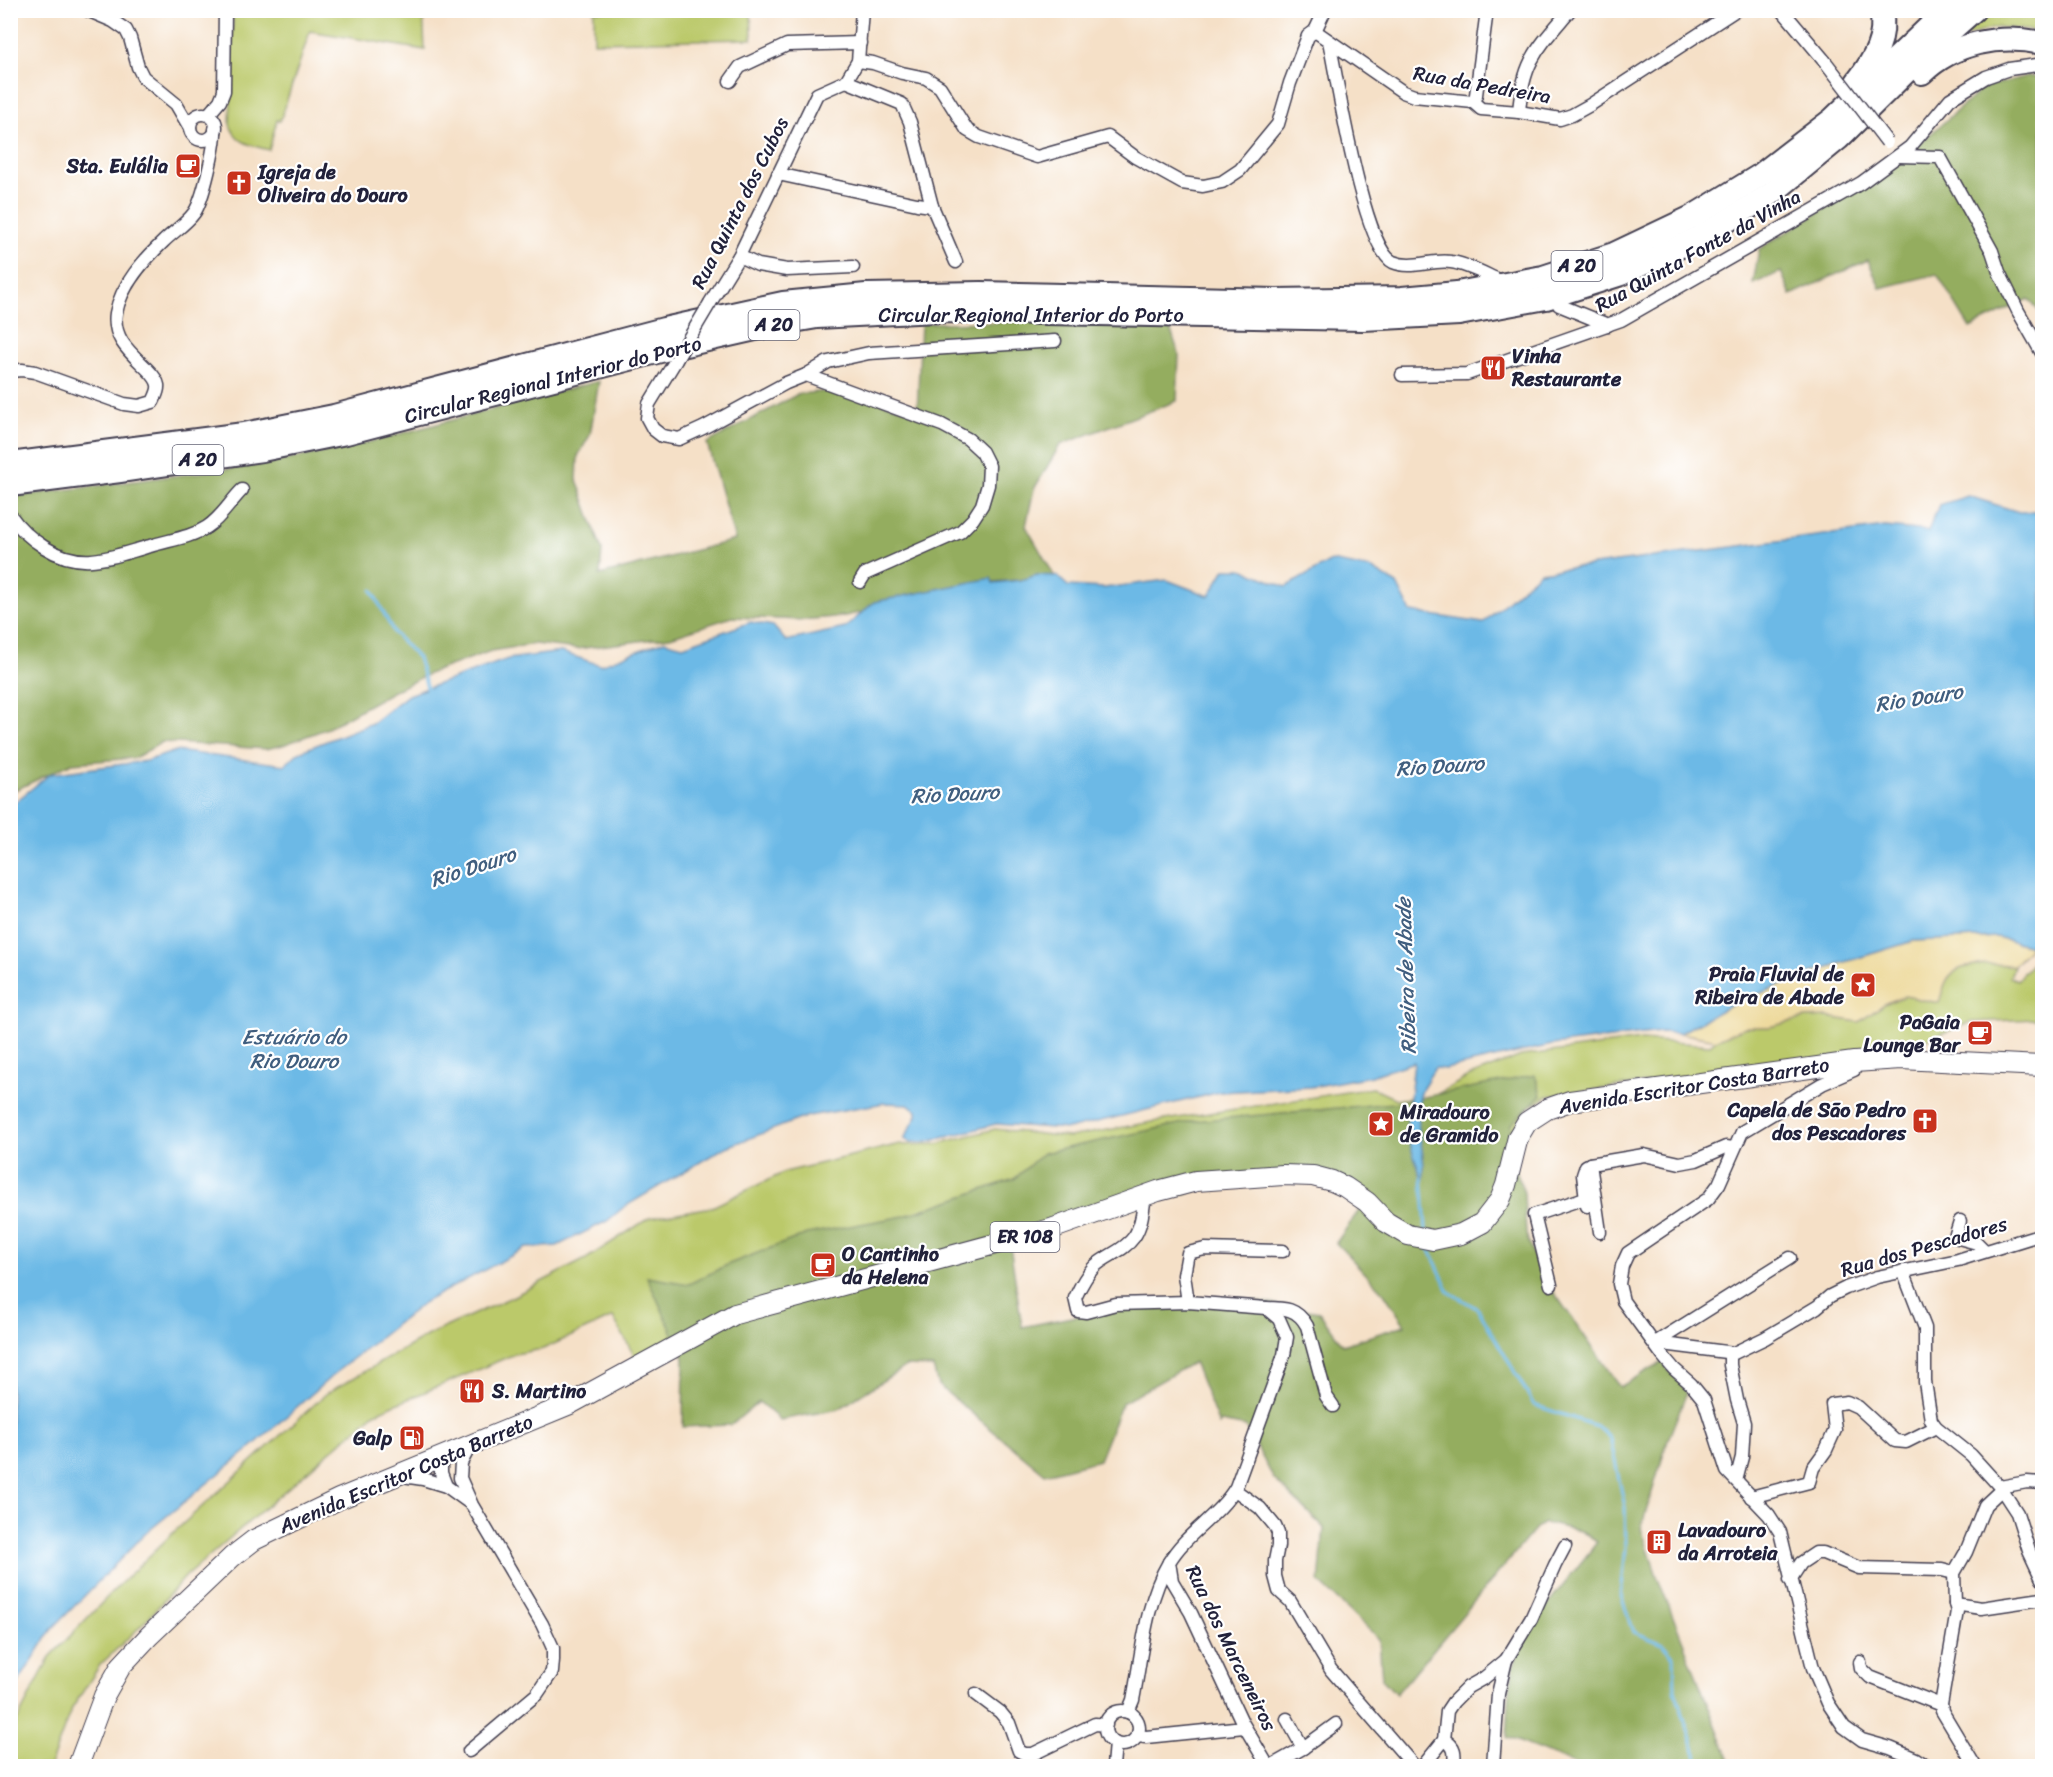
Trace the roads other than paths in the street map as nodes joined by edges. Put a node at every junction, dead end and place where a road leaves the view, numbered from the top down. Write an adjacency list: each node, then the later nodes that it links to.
1 (87, 10): 20 (street)
2 (225, 10): 23 (street)
3 (862, 10): 14 (street)
4 (1325, 10): 12 (street)
5 (1487, 10): 21 (street)
6 (1570, 10): 22 (street)
7 (1736, 10): 22 (street, Rua da Pedreira)
8 (1782, 10): 27 (street, bridge)
9 (1881, 10): 26 (highway)
10 (1947, 10): 26 (highway, Circular Regional Interior do Porto / A 20)
11 (1974, 10): 26 (highway, Circular Regional Interior do Porto / A 20)
12 (1315, 31): 13 (street, Rua da Pedreira); 16 (street)
13 (1329, 41): 21 (street, Rua da Pedreira); 34 (street)
14 (860, 43): 16 (street); 18 (street)
15 (2043, 43): 26 (highway)
16 (858, 61): 19 (street)
17 (2043, 67): 27 (street, Rua Quinta Fonte da Vinha)
18 (730, 81)
19 (846, 81): 28 (street, Rua Quinta dos Cubos); 30 (street)
20 (171, 101): 23 (street); 25 (street)
21 (1473, 102): 22 (street, Rua da Pedreira)
22 (1519, 112)
23 (204, 115): 24 (street); 25 (street)
24 (215, 129): 25 (street); 29 (street)
25 (193, 133): 29 (street)
26 (1811, 149): 42 (highway, Circular Regional Interior do Porto / A 20)
27 (1898, 156): 36 (street, Rua Quinta Fonte da Vinha); 38 (street)
28 (778, 174): 30 (street); 31 (street, Rua Quinta dos Cubos)
29 (206, 175): 39 (street)
30 (932, 206): 32 (street)
31 (739, 256): 33 (street); 40 (street, Rua Quinta dos Cubos, bridge)
32 (956, 262)
33 (853, 267)
34 (1494, 278)
35 (1559, 304): 36 (street)
36 (1608, 325): 41 (street, Rua Quinta Fonte da Vinha)
37 (1055, 341): 40 (street)
38 (2043, 353)
39 (10, 371)
40 (806, 375): 45 (street)
41 (1402, 375)
42 (13, 474)
43 (242, 490): 44 (street)
44 (10, 515)
45 (860, 582)
46 (1854, 1062): 47 (main road, Avenida Escritor Costa Barreto / ER 108); 48 (street); 50 (main road, Avenida Escritor Costa Barreto / ER 108)
47 (2043, 1066)
48 (1733, 1148): 49 (street); 61 (street)
49 (1590, 1164): 52 (street); 58 (street)
50 (1145, 1196): 59 (street); 65 (main road, Avenida Escritor Costa Barreto / ER 108)
51 (1960, 1221): 55 (street)
52 (1600, 1232)
53 (2043, 1234): 55 (street, Rua dos Pescadores)
54 (1283, 1251): 59 (street)
55 (1984, 1251): 57 (street, Rua dos Pescadores)
56 (1790, 1258): 61 (street)
57 (1903, 1271): 62 (street, Rua dos Pescadores); 64 (street)
58 (1551, 1285)
59 (1188, 1302): 60 (street)
60 (1266, 1308): 63 (street); 73 (street, Rua dos Marceneiros)
61 (1654, 1343): 62 (street, Rua dos Pescadores); 69 (street)
62 (1730, 1353): 69 (street)
63 (1333, 1406)
64 (1936, 1427): 72 (street); 74 (street)
65 (471, 1444): 66 (main road, Avenida Escritor Costa Barreto / ER 108); 68 (street)
66 (443, 1456): 67 (main road, Avenida Escritor Costa Barreto / ER 108); 68 (street); 71 (street)
67 (399, 1475): 71 (street); 99 (main road, Avenida Escritor Costa Barreto / ER 108)
68 (460, 1478): 75 (street)
69 (1736, 1480): 74 (street)
70 (2043, 1483): 72 (street)
71 (446, 1486): 75 (street)
72 (2001, 1488): 78 (street); 79 (street)
73 (1235, 1490): 77 (street, Rua dos Marceneiros); 102 (street)
74 (1751, 1497): 80 (street)
75 (472, 1505): 98 (street)
76 (1565, 1546): 83 (street)
77 (1169, 1562): 89 (street); 93 (street, Rua dos Marceneiros)
78 (1954, 1573): 80 (street); 82 (street)
79 (2043, 1579)
80 (1790, 1581): 106 (street)
81 (2043, 1599): 82 (street)
82 (1955, 1604): 88 (street)
83 (1506, 1660): 85 (street); 87 (street)
84 (1860, 1662): 88 (street)
85 (1484, 1678): 87 (street); 95 (street)
86 (976, 1694): 92 (street)
87 (1498, 1694): 105 (street)
88 (1941, 1705): 107 (street)
89 (1128, 1712): 92 (street); 94 (street)
90 (1287, 1719): 97 (street)
91 (1336, 1724): 97 (street)
92 (1106, 1725): 96 (street)
93 (1244, 1726): 94 (street); 101 (street, Rua dos Marceneiros)
94 (1137, 1736): 96 (street)
95 (1444, 1740): 103 (street); 104 (street)
96 (1115, 1743): 100 (street)
97 (1303, 1748): 101 (street)
98 (469, 1751)
99 (78, 1767)
100 (1113, 1767)
101 (1269, 1767)
102 (1414, 1767)
103 (1423, 1767)
104 (1454, 1767)
105 (1493, 1767)
106 (1927, 1767)
107 (1975, 1767)

